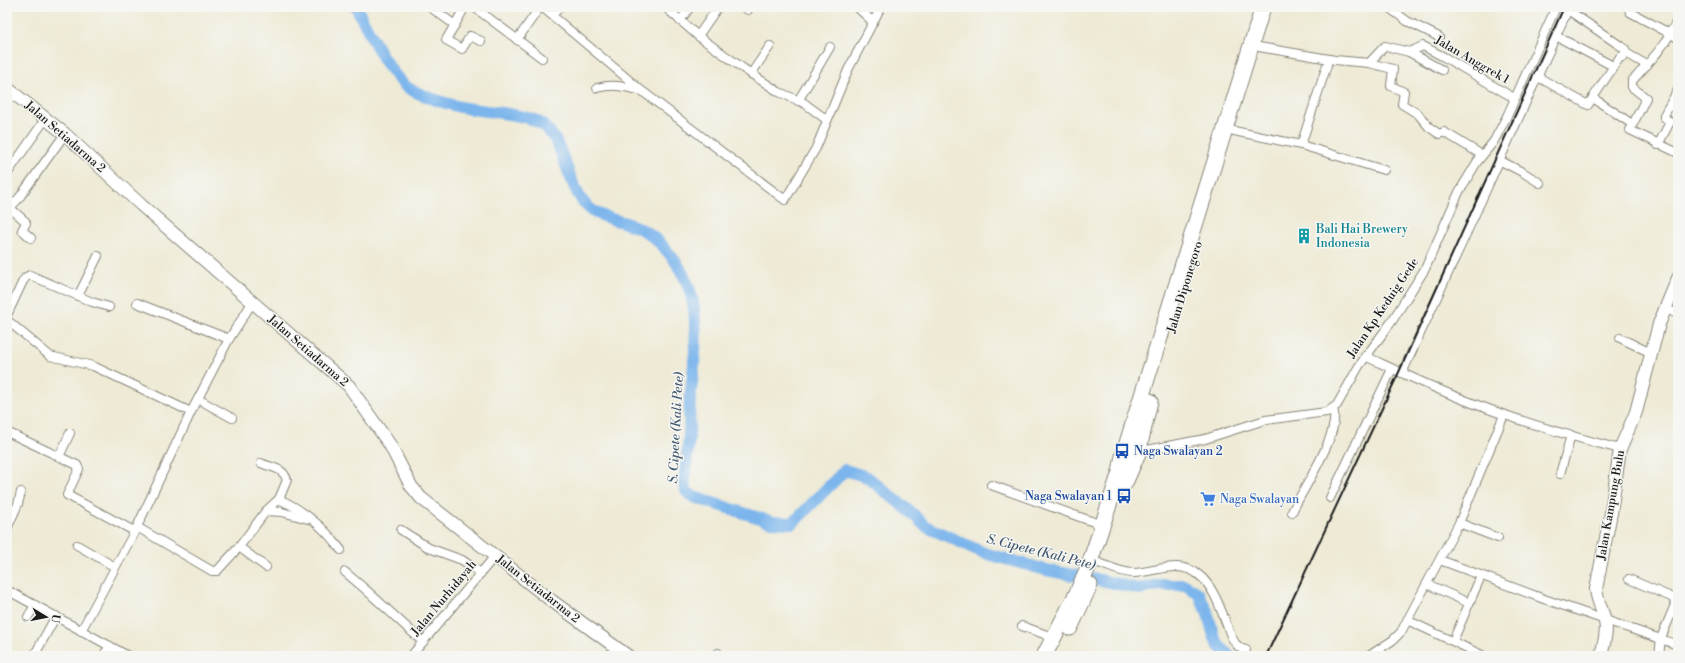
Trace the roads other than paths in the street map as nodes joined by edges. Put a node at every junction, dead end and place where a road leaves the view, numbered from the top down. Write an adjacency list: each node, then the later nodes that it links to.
1 (430, 7): 21 (street)
2 (465, 7): 21 (street)
3 (474, 7): 26 (street)
4 (541, 7): 17 (street); 26 (street)
5 (560, 7): 17 (street)
6 (665, 7): 19 (street)
7 (690, 7): 19 (street)
8 (718, 7): 22 (street)
9 (857, 7): 20 (street)
10 (881, 7): 20 (street)
11 (1263, 7): 87 (highway, Jalan Diponegoro)
12 (1272, 7): 30 (highway, Jalan Diponegoro)
13 (1388, 7): 25 (street)
14 (1556, 7): 45 (street, Jalan Kp Keduig Gede)
15 (1628, 7): 24 (street)
16 (1569, 8): 23 (street); 32 (street)
17 (552, 15): 44 (street)
18 (1678, 18): 24 (street)
19 (680, 21): 22 (street)
20 (874, 22): 49 (street)
21 (455, 25): 27 (street)
22 (698, 36): 39 (street)
23 (1556, 36): 37 (street); 40 (street)
24 (1674, 36): 36 (street)
25 (1439, 37)
26 (517, 40): 33 (street)
27 (481, 41)
28 (770, 46): 39 (street)
29 (830, 47): 47 (street)
30 (1259, 47): 34 (street); 51 (highway, Jalan Diponegoro)
31 (1409, 52): 34 (street, Jalan Anggrek 1); 38 (street); 45 (street, Jalan Anggrek 1)
32 (1625, 52): 36 (street); 37 (street)
33 (542, 58)
34 (1369, 63): 56 (street)
35 (1327, 65): 53 (street)
36 (1647, 65): 50 (street)
37 (1613, 66): 46 (street)
38 (1442, 70)
39 (751, 74): 47 (street)
40 (1538, 77): 46 (street); 57 (street)
41 (7, 88): 48 (main road, Jalan Setiadarma 2)
42 (597, 88): 44 (street)
43 (1678, 90): 54 (street)
44 (642, 92): 49 (street)
45 (1514, 98): 56 (street, Jalan Kp Keduig Gede)
46 (1593, 98): 50 (street)
47 (798, 101): 49 (street)
48 (46, 118): 52 (main road, Jalan Setiadarma 2); 59 (street)
49 (827, 120)
50 (1632, 124): 54 (street)
51 (1234, 131): 53 (street); 87 (highway, Jalan Diponegoro)
52 (65, 134): 61 (street); 66 (main road, Jalan Setiadarma 2)
53 (1301, 145): 58 (street)
54 (1658, 145): 55 (street)
55 (1678, 153)
56 (1482, 155): 75 (street, Jalan Kp Keduig Gede)
57 (1499, 160): 60 (street); 77 (street)
58 (1384, 170)
59 (7, 174)
60 (1540, 183)
61 (32, 238)
62 (98, 256): 64 (street)
63 (1677, 284): 68 (main road, Jalan Kampung Bulu)
64 (78, 296): 67 (street); 70 (street)
65 (137, 303): 73 (street)
66 (252, 303): 73 (street); 107 (main road, Jalan Setiadarma 2)
67 (109, 307)
68 (1666, 309): 69 (street); 74 (main road, Jalan Kampung Bulu)
69 (1678, 314)
70 (7, 315)
71 (7, 320): 80 (street)
72 (1620, 338): 74 (street)
73 (229, 339): 78 (street)
74 (1651, 353): 86 (main road, Jalan Kampung Bulu)
75 (1365, 356): 76 (street); 79 (street, Jalan Kp Keduig Gede)
76 (1392, 368): 77 (street); 93 (street)
77 (1402, 373): 81 (street)
78 (198, 399): 80 (street); 82 (street)
79 (1333, 409): 87 (street); 96 (street)
80 (191, 412): 101 (street)
81 (1504, 415): 85 (street); 98 (street)
82 (232, 418)
83 (7, 433): 88 (street)
84 (70, 433): 88 (street)
85 (1571, 435): 86 (street); 90 (street)
86 (1620, 449): 125 (main road, Jalan Kampung Bulu)
87 (1132, 451): 99 (highway, Jalan Diponegoro)
88 (59, 457): 101 (street)
89 (261, 463): 94 (street)
90 (1560, 474)
91 (991, 485): 99 (street)
92 (21, 492): 100 (street)
93 (1330, 498)
94 (279, 499): 95 (street); 97 (street)
95 (266, 511): 97 (street); 105 (street)
96 (1292, 512)
97 (311, 520): 106 (street)
98 (1459, 523): 103 (street); 108 (street)
99 (1106, 526): 109 (highway, Jalan Diponegoro)
100 (7, 529)
101 (136, 529): 105 (street); 110 (street)
102 (401, 530): 113 (street)
103 (1498, 538)
104 (77, 545): 110 (street)
105 (239, 547): 111 (street)
106 (341, 550)
107 (495, 556): 113 (street, Jalan Nurhidayah); 140 (main road, Jalan Setiadarma 2)
108 (1440, 560): 114 (street); 116 (street)
109 (1095, 565): 118 (highway, Jalan Diponegoro); 134 (street)
110 (115, 567): 127 (street)
111 (266, 567)
112 (345, 572): 131 (street)
113 (481, 573): 131 (street, Jalan Nurhidayah)
114 (1481, 576): 120 (street); 125 (street)
115 (1629, 579): 119 (street)
116 (1427, 584): 120 (street); 124 (street)
117 (7, 590): 121 (street)
118 (1079, 598): 128 (highway); 142 (highway)
119 (1677, 600): 129 (street)
120 (1469, 603): 130 (street)
121 (35, 605): 122 (street); 123 (street)
122 (56, 616): 127 (street); 136 (street)
123 (28, 617)
124 (1407, 620): 130 (street); 143 (street)
125 (1604, 620): 129 (street); 144 (main road, Jalan Kampung Bulu)
126 (1022, 626): 128 (street)
127 (81, 631): 133 (street)
128 (1054, 638): 141 (highway)
129 (1661, 638): 132 (street); 145 (street)
130 (1453, 641): 135 (street)
131 (423, 642): 139 (street, Jalan Nurhidayah)
132 (1678, 644)
133 (110, 646): 137 (street); 138 (street)
134 (1246, 650)
135 (1482, 655)
136 (34, 656)
137 (103, 656)
138 (128, 656)
139 (413, 656)
140 (628, 656)
141 (1044, 656)
142 (1056, 656)
143 (1369, 656)
144 (1601, 656)
145 (1659, 656)

